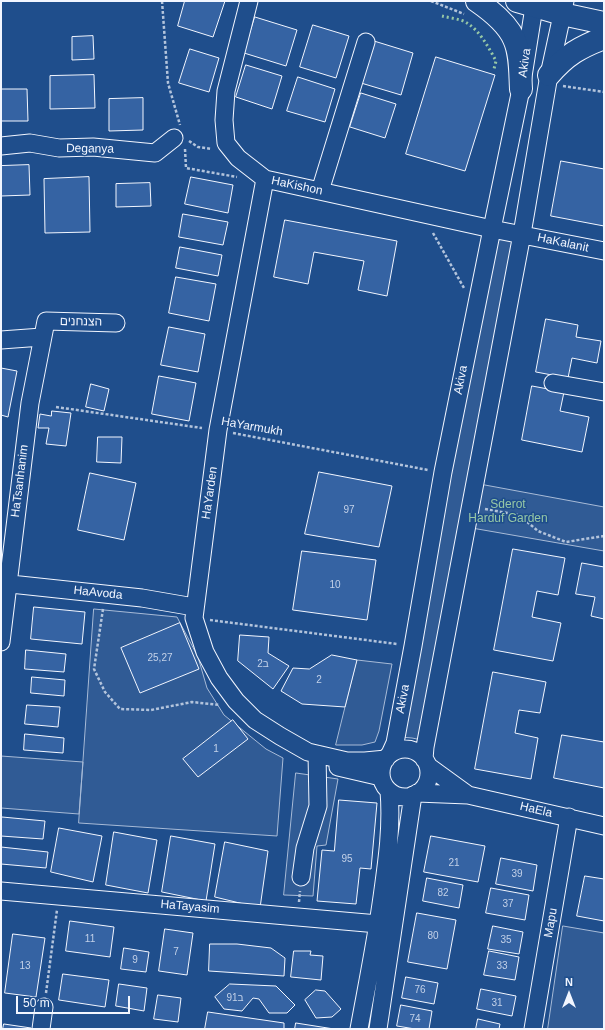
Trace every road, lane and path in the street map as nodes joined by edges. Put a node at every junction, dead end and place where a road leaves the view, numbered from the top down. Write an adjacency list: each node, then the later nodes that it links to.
1 (162, 1): 12 (path)
2 (249, 1): 13 (street)
3 (477, 1): 10 (main road)
4 (528, 3): 5 (main road); 10 (street, Akiva)
5 (564, 7): 6 (main road); 9 (street)
6 (604, 23)
7 (604, 38): 9 (main road)
8 (366, 42): 16 (street)
9 (548, 79): 11 (path); 19 (street)
10 (521, 89): 18 (street, Akiva)
11 (604, 92)
12 (179, 138): 13 (path); 14 (street, Deganya); 15 (path)
13 (226, 143): 15 (street, HaKishon)
14 (1, 146)
15 (265, 179): 16 (street, HaKishon); 28 (street, HaYarden)
16 (320, 191): 17 (street, HaKishon)
17 (422, 213): 18 (street, HaKishon); 21 (path)
18 (492, 229): 19 (street, HaKishon); 21 (street, Akiva)
19 (522, 234): 20 (street, HaKalanit); 30 (street)
20 (604, 251)
21 (476, 309): 29 (street, Akiva)
22 (116, 323): 23 (street, HaTsanhanim)
23 (42, 337): 24 (street); 32 (street, HaTsanhanim)
24 (1, 340)
25 (553, 383): 26 (street)
26 (604, 392)
27 (56, 407): 28 (path, HaYarmukh)
28 (218, 430): 29 (path, HaYarmukh); 34 (street, HaYarden)
29 (443, 472): 36 (street, Akiva)
30 (470, 506): 31 (path); 40 (street)
31 (604, 536)
32 (4, 583): 33 (street, HaAvoda); 35 (street, HaTsanhanim)
33 (105, 594): 34 (street, HaAvoda); 37 (path)
34 (194, 612): 36 (path); 38 (street, HaYarden)
35 (1, 642)
36 (413, 646): 39 (street, Akiva)
37 (223, 705)
38 (317, 754): 39 (street, HaYarden); 41 (street, HaYarden); 46 (street)
39 (388, 757): 40 (street); 41 (street)
40 (426, 762): 42 (street); 43 (street, HaEla)
41 (385, 784): 42 (street); 50 (street)
42 (415, 794): 43 (street, HaEla); 54 (street)
43 (468, 795): 44 (street, HaEla)
44 (569, 817): 45 (street, HaEla); 55 (street, Mapu)
45 (604, 826)
46 (301, 877): 49 (path)
47 (1, 891): 48 (street, HaTayasim)
48 (59, 896): 49 (street, HaTayasim); 51 (path)
49 (298, 917): 50 (street, HaTayasim)
50 (378, 924): 53 (street)
51 (44, 1007): 52 (street)
52 (41, 1029)
53 (359, 1029)
54 (378, 1029)
55 (532, 1029)

